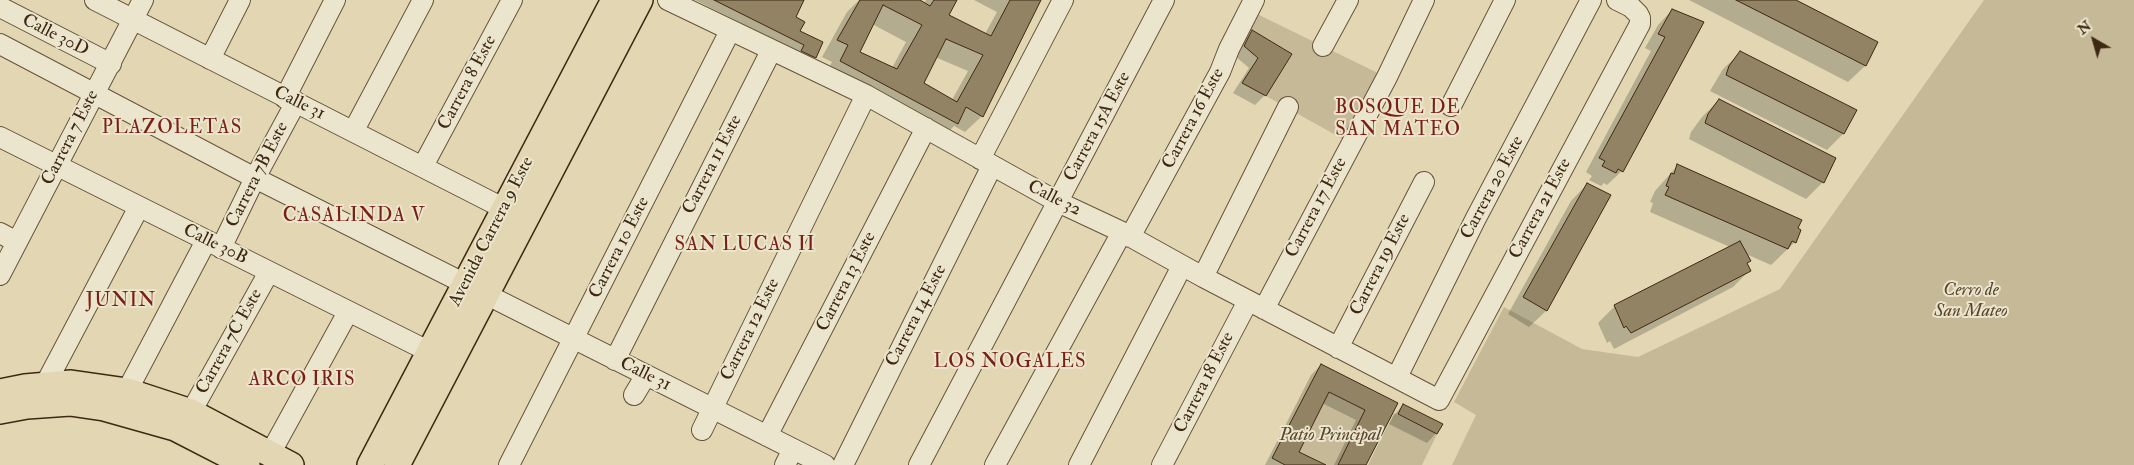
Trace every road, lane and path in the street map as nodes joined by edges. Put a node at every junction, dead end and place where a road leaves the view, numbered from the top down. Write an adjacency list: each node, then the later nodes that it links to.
1 (95, 0): 19 (street, Calle 31)
2 (143, 0): 19 (street, Carrera 7 Este)
3 (240, 0): 24 (street)
4 (336, 0): 28 (street, Carrera 7B Este)
5 (423, 0): 32 (street)
6 (512, 0): 36 (street, Carrera 8 Este)
7 (614, 0): 41 (main road, Avenida Carrera 9 Este)
8 (640, 0): 50 (main road, Avenida Carrera 9 Este)
9 (668, 0): 20 (street, Calle 32)
10 (1064, 0): 34 (street, Carrera 14 Este)
11 (1164, 0): 39 (street, Carrera 15A Este)
12 (1254, 0): 42 (street, Carrera 16 Este)
13 (1348, 0): 22 (street)
14 (1424, 0): 51 (street, Carrera 17 Este)
15 (1505, 0): 29 (street)
16 (1591, 0): 58 (street, Carrera 20 Este)
17 (1617, 0): 63 (street, Carrera 21 Este)
18 (0, 7): 25 (street, Calle 30D)
19 (133, 19): 24 (street, Calle 31); 25 (street, Carrera 7 Este)
20 (730, 31): 23 (street, Calle 32); 53 (street, Carrera 10 Este)
21 (0, 44): 26 (street, Calle 31)
22 (1323, 46)
23 (771, 50): 27 (street, Calle 32); 56 (street, Carrera 11 Este)
24 (210, 60): 28 (street, Calle 31)
25 (110, 64): 26 (street, Carrera 7 Este)
26 (94, 93): 35 (street, Carrera 7 Este); 37 (street, Calle 31)
27 (866, 95): 31 (street, Calle 32); 64 (street, Carrera 12 Este)
28 (291, 100): 32 (street, Calle 31); 37 (street, Carrera 7B Este)
29 (1451, 106)
30 (1288, 108): 48 (street)
31 (926, 128): 34 (street, Calle 32); 68 (street, Carrera 13 Este)
32 (354, 130): 36 (street, Calle 31)
33 (0, 137): 35 (street, Calle 30B)
34 (986, 163): 39 (street, Calle 32); 76 (street, Carrera 14 Este)
35 (56, 166): 40 (street, Calle 30B); 43 (street, Carrera 7 Este)
36 (423, 166): 41 (street, Calle 31)
37 (255, 178): 44 (street, Carrera 7B Este); 49 (street, Calle 31)
38 (1424, 182): 54 (street, Carrera 19 Este)
39 (1058, 202): 42 (street, Calle 32); 77 (street, Carrera 15A Este)
40 (139, 207): 44 (street, Calle 30B); 59 (street)
41 (504, 208): 49 (main road, Avenida Carrera 9 Este)
42 (1126, 235): 45 (street, Calle 32); 78 (street, Carrera 16 Este)
43 (9, 237): 47 (street, Carrera 7 Este)
44 (213, 244): 46 (street, Calle 30B); 61 (street, Carrera 7B Este)
45 (1182, 266): 48 (street, Calle 32); 79 (street)
46 (269, 272): 52 (street, Calle 30B); 66 (street, Carrera 7C Este)
47 (0, 276)
48 (1202, 277): 51 (street, Calle 32)
49 (464, 285): 50 (street, Calle 31); 55 (main road, Avenida Carrera 9 Este)
50 (486, 296): 53 (street, Calle 31); 73 (main road, Avenida Carrera 9 Este)
51 (1256, 305): 54 (street, Calle 32); 80 (street, Carrera 18 Este)
52 (348, 312): 55 (street, Calle 30B); 70 (street)
53 (573, 339): 56 (street, Calle 31); 74 (street, Carrera 10 Este)
54 (1338, 348): 58 (street, Calle 32)
55 (430, 352): 72 (main road, Avenida Carrera 9 Este)
56 (615, 360): 57 (street, Calle 31)
57 (646, 375): 62 (street); 64 (street, Calle 31)
58 (1397, 377): 63 (street, Calle 32)
59 (46, 385): 60 (main road); 61 (main road)
60 (0, 392)
61 (127, 392): 66 (main road)
62 (634, 396)
63 (1440, 400)
64 (713, 409): 67 (street, Carrera 12 Este); 68 (street, Calle 31)
65 (0, 411): 71 (main road)
66 (191, 412): 70 (main road)
67 (702, 430)
68 (767, 436): 69 (street, Calle 31)
69 (789, 457): 75 (street, Calle 31)
70 (280, 459)
71 (247, 465)
72 (370, 465)
73 (397, 465)
74 (508, 465)
75 (825, 465)
76 (843, 465)
77 (919, 465)
78 (995, 465)
79 (1079, 465)
80 (1162, 465)

